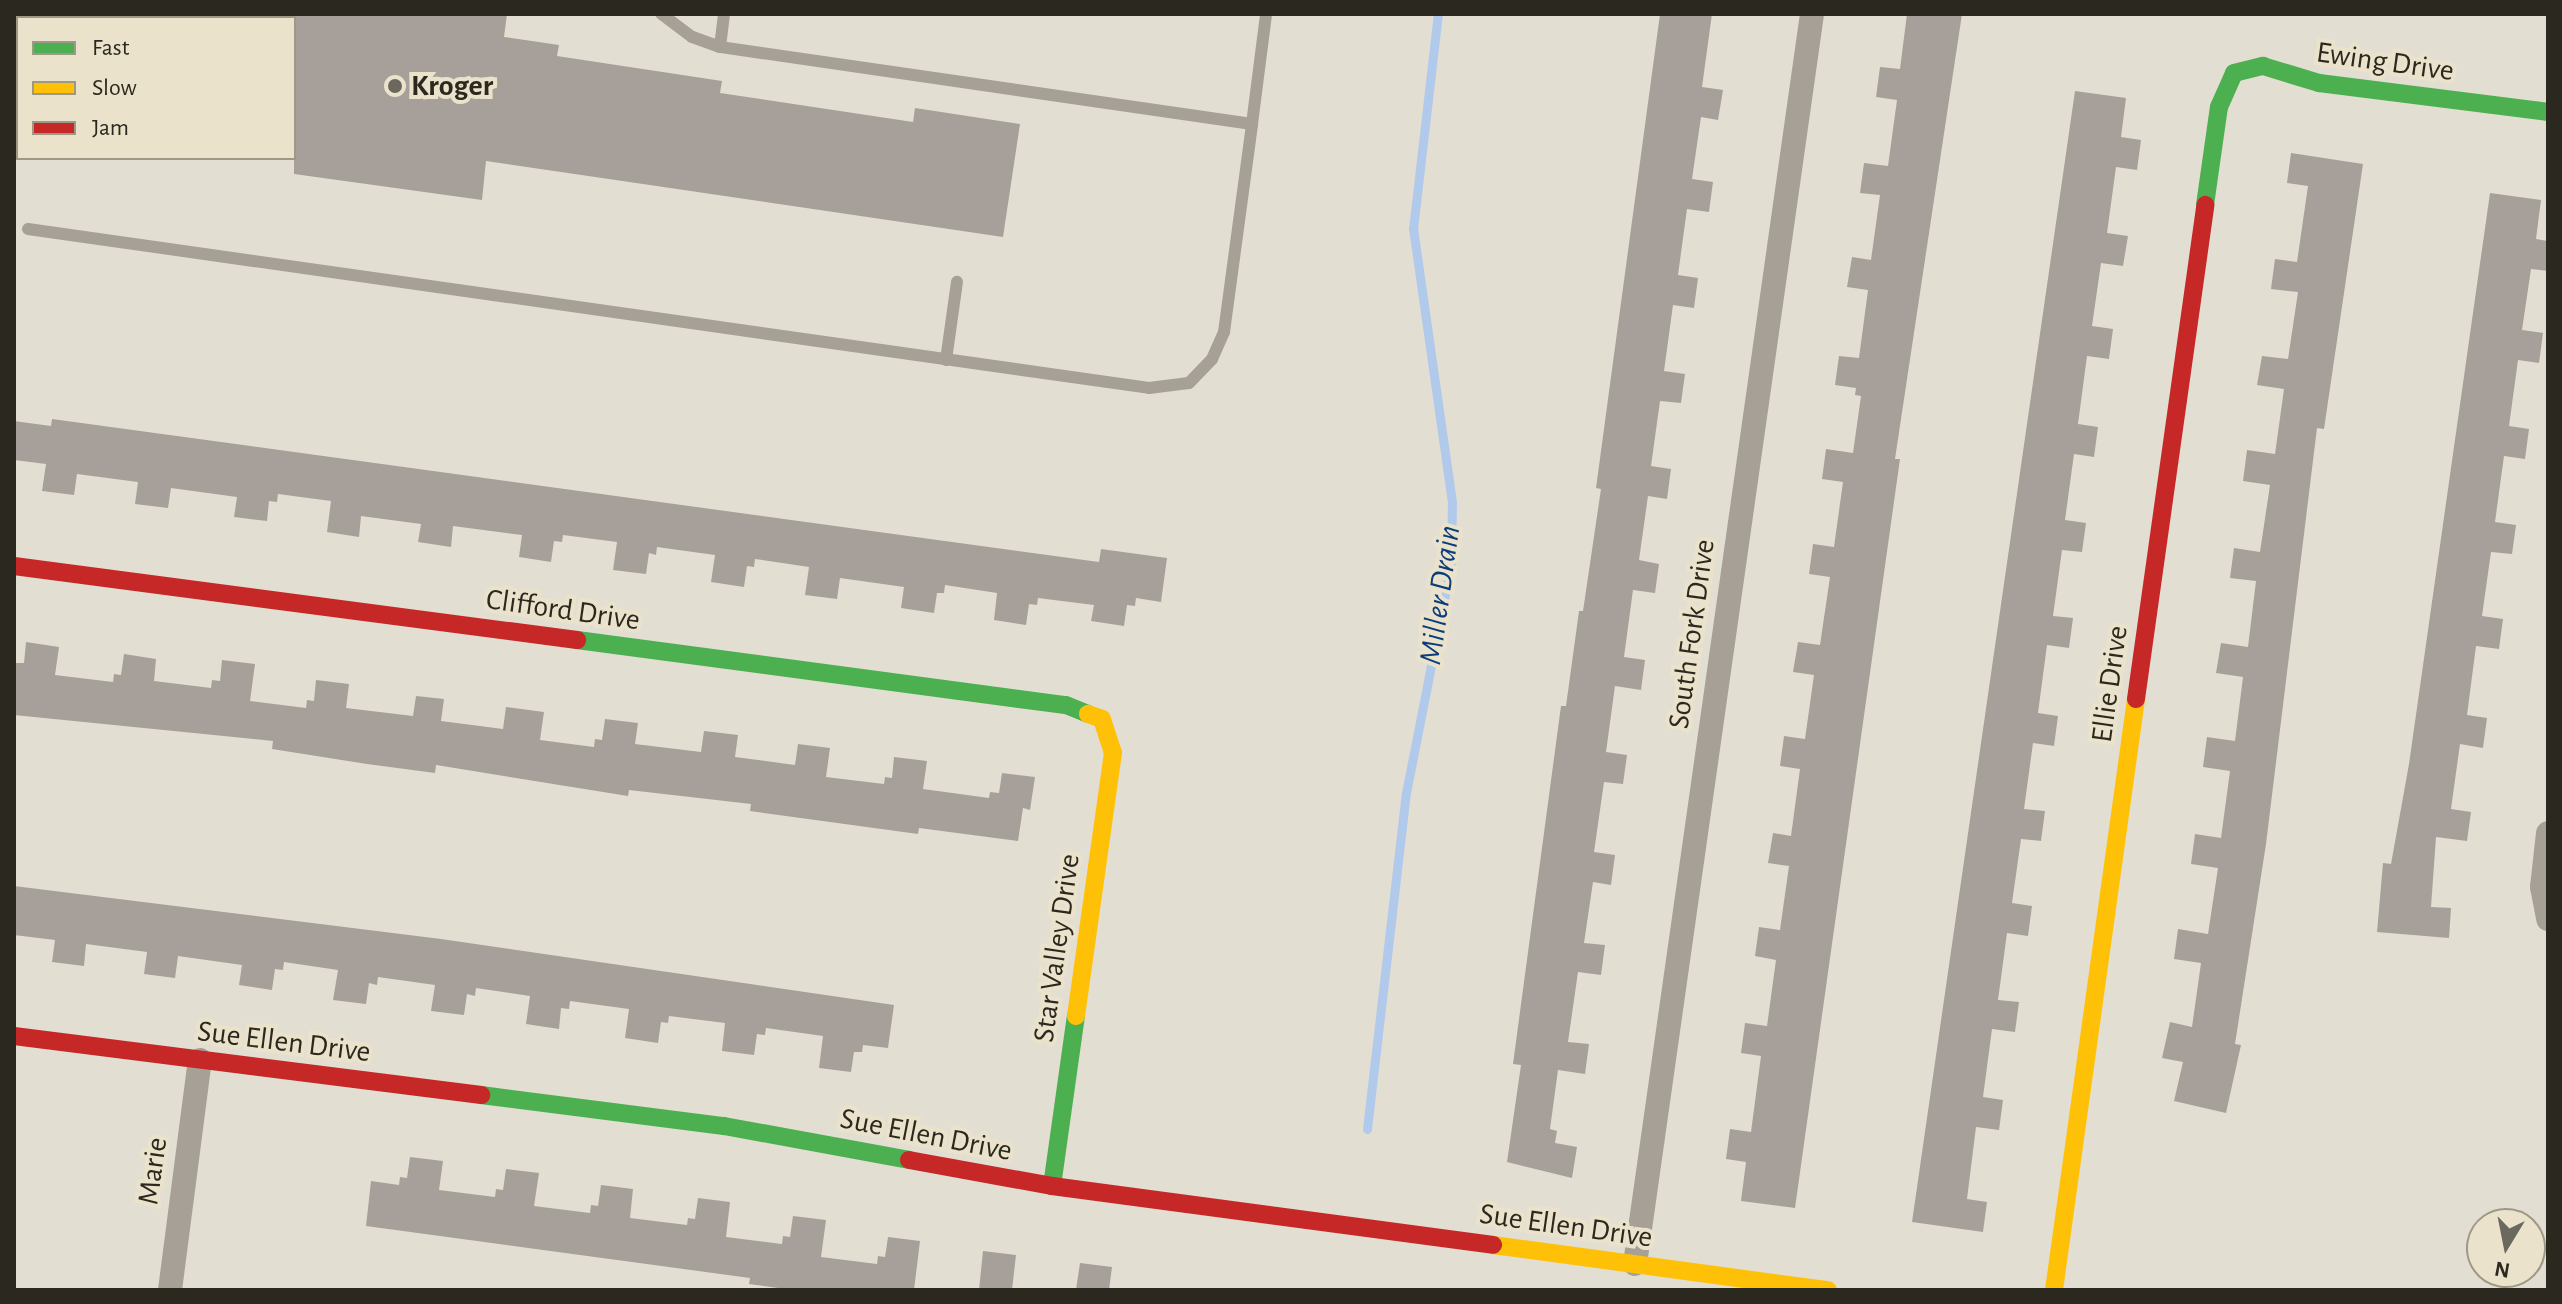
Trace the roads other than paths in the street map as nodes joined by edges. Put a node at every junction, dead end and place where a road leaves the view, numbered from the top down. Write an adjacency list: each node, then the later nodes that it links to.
1 (661, 14): 5 (lane)
2 (724, 14): 5 (lane)
3 (1266, 14): 8 (lane)
4 (1812, 14): 19 (street, South Fork Drive)
5 (720, 47): 8 (lane)
6 (2226, 87): 7 (street, Ewing Drive); 22 (street, Ellie Drive)
7 (2548, 112)
8 (1252, 124): 11 (lane)
9 (28, 229): 11 (lane)
10 (957, 282): 11 (lane)
11 (946, 360)
12 (14, 566): 13 (street, Clifford Drive)
13 (1102, 719): 18 (street, Star Valley Drive)
14 (2548, 833): 15 (street)
15 (2548, 919)
16 (14, 1036): 17 (street, Sue Ellen Drive)
17 (200, 1060): 18 (street, Sue Ellen Drive); 20 (street, Marie)
18 (1052, 1186): 19 (street, Sue Ellen Drive)
19 (1635, 1264): 21 (street, Sue Ellen Drive)
20 (170, 1290)
21 (1828, 1290)
22 (2054, 1290)

